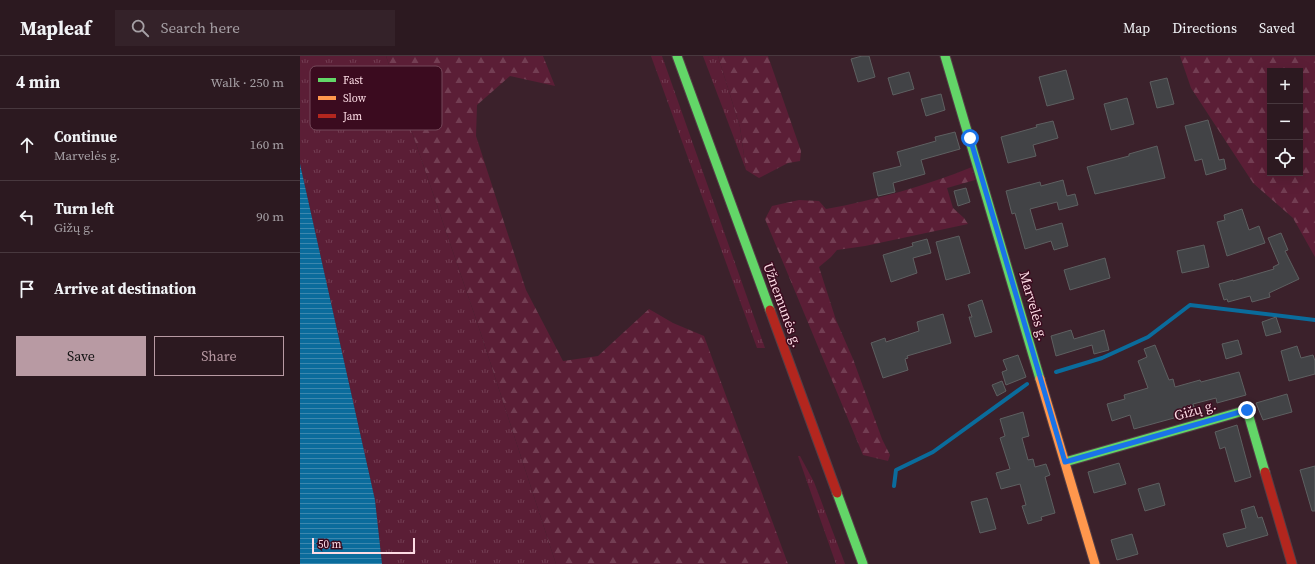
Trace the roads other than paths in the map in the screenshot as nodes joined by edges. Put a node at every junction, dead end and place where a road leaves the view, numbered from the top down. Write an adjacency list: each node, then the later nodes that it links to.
1 (678, 56): 4 (street, Užnemunės g.)
2 (945, 56): 3 (street, Marvelės g.)
3 (1065, 462): 5 (street, Marvelės g.); 6 (street, Gižų g.)
4 (863, 564)
5 (1096, 564)
6 (1292, 564)

